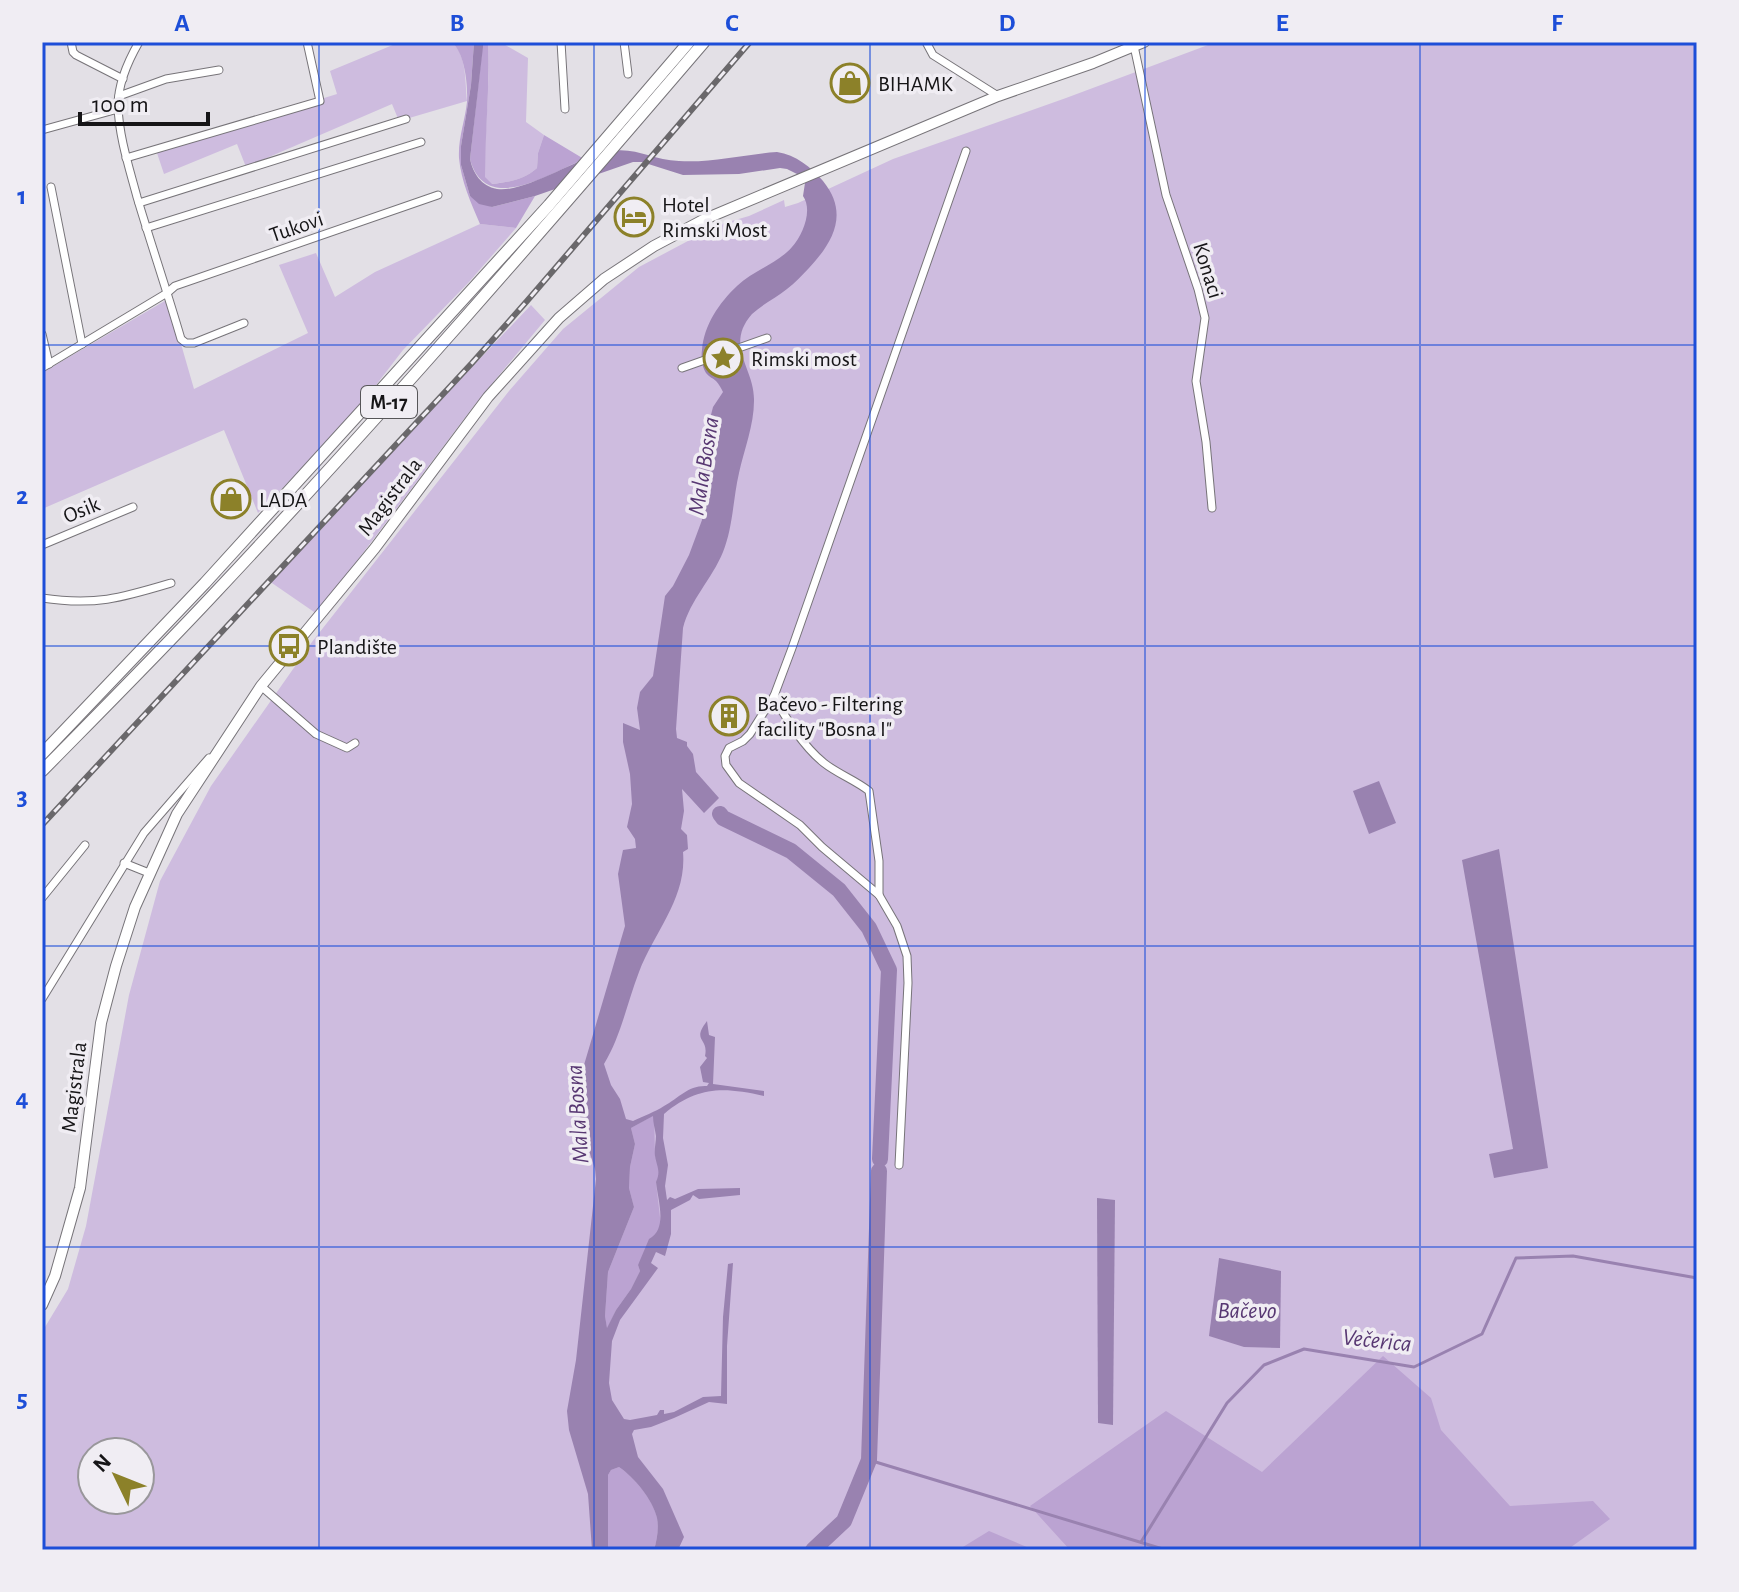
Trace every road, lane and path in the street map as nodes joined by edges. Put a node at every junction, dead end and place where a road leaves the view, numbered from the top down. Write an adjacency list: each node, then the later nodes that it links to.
1 (71, 42): 12 (street)
2 (139, 42): 12 (street)
3 (307, 42): 21 (street)
4 (561, 42): 16 (street)
5 (624, 42): 11 (street)
6 (689, 42): 25 (highway, M-17)
7 (704, 42): 25 (highway, M-17)
8 (926, 42): 14 (street)
9 (1139, 43): 14 (main road, Magistrala); 35 (street, Konaci)
10 (219, 70): 13 (street)
11 (628, 74)
12 (123, 79): 13 (street)
13 (119, 96): 15 (street)
14 (998, 96): 39 (main road, Magistrala)
15 (118, 109): 18 (street); 21 (street)
16 (565, 109)
17 (406, 119): 24 (street)
18 (42, 130)
19 (421, 142): 26 (street, Tukovi)
20 (966, 151): 40 (street)
21 (126, 158): 24 (street)
22 (51, 187): 31 (street)
23 (438, 195): 27 (street, Tukovi)
24 (139, 203): 26 (street)
25 (554, 208): 43 (highway, M-17); 44 (highway, M-17)
26 (146, 228): 27 (street)
27 (167, 293): 28 (street); 31 (street, Tukovi)
28 (244, 323)
29 (42, 334): 32 (street, Tukovi)
30 (767, 338): 33 (street)
31 (82, 344): 32 (street, Tukovi)
32 (45, 366)
33 (682, 368)
34 (133, 507): 36 (street, Osik)
35 (1212, 508)
36 (42, 545)
37 (171, 583): 38 (street)
38 (42, 598)
39 (261, 686): 41 (street); 42 (main road, Magistrala)
40 (774, 696): 48 (street); 48 (street)
41 (355, 743)
42 (221, 745): 46 (street); 47 (main road, Magistrala)
43 (42, 754)
44 (42, 771)
45 (85, 845): 49 (street)
46 (124, 863): 47 (street); 50 (street)
47 (149, 873): 52 (main road, Magistrala)
48 (879, 895): 51 (street)
49 (42, 898)
50 (42, 999)
51 (899, 1165)
52 (42, 1305)

